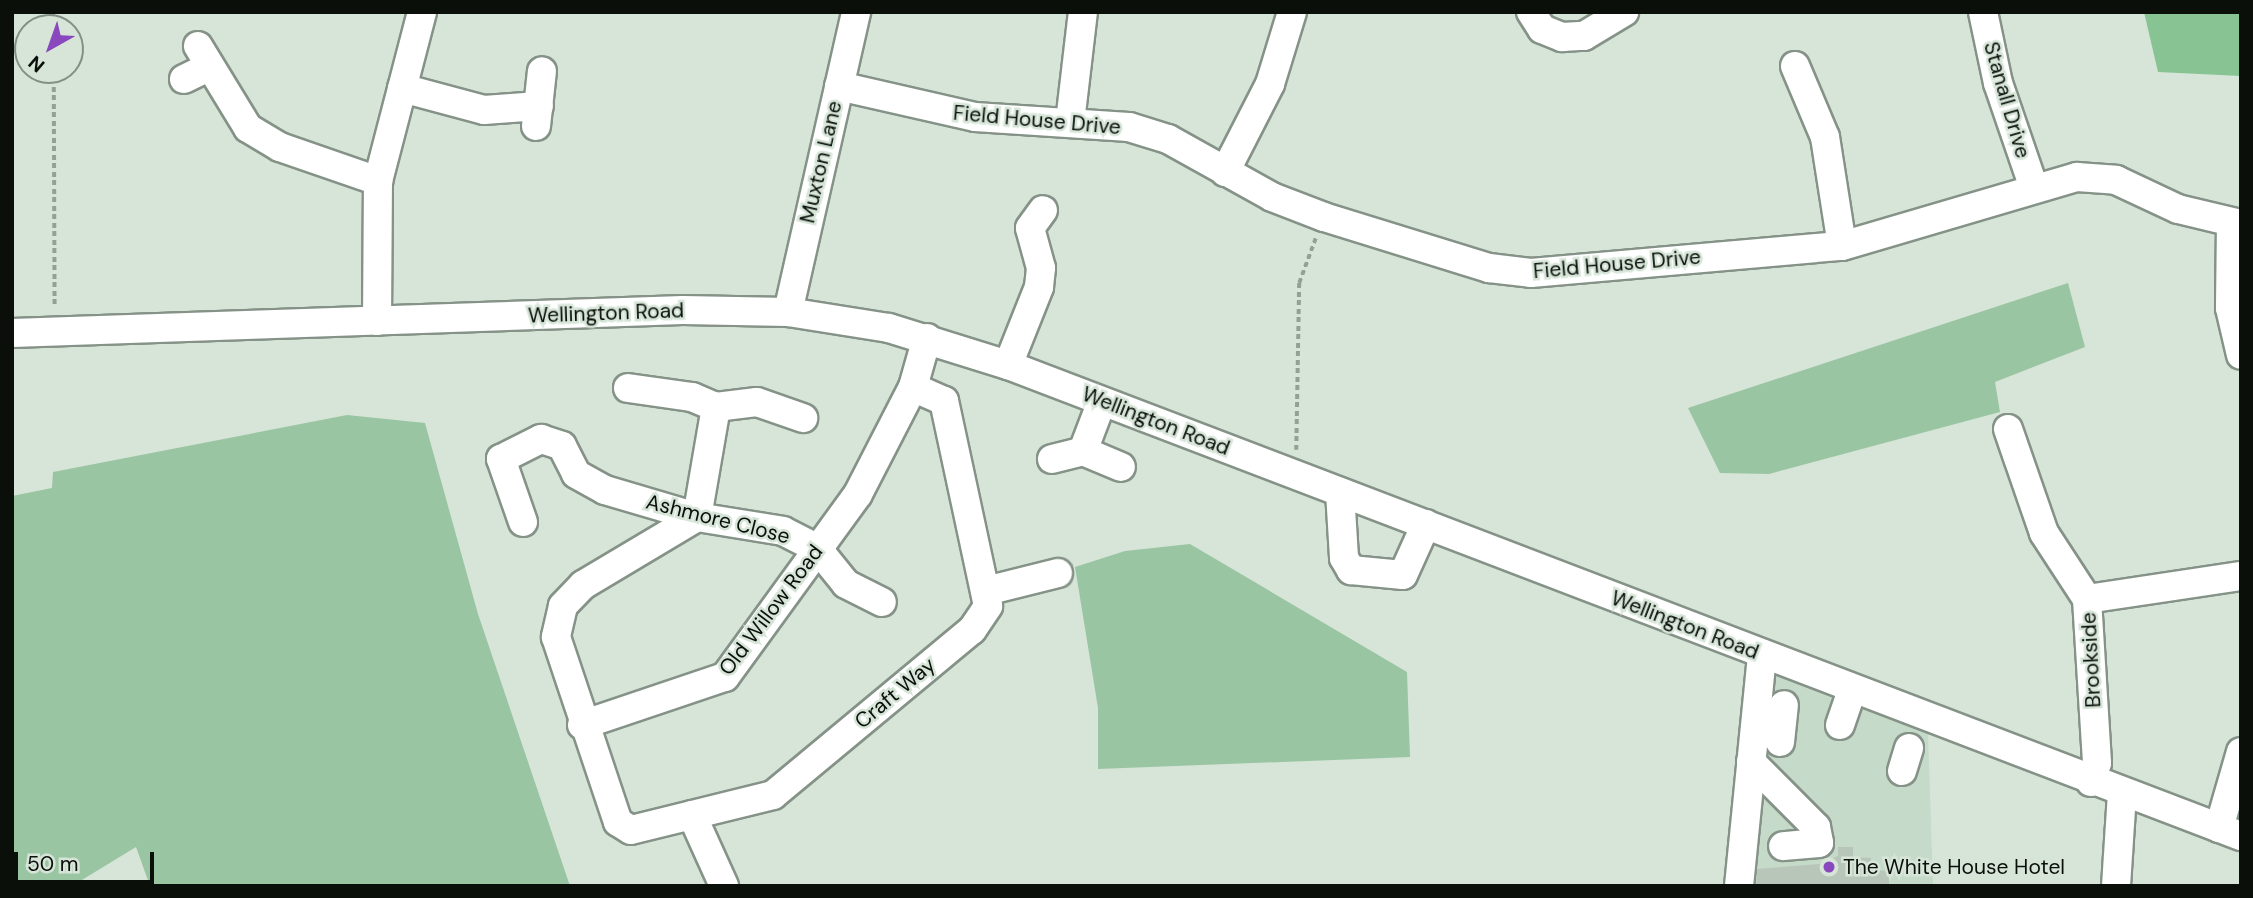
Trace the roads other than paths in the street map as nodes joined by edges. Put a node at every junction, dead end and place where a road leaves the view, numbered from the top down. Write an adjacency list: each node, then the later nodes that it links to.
1 (422, 12): 12 (street)
2 (856, 12): 11 (street, Muxton Lane)
3 (1083, 12): 13 (street)
4 (1292, 12): 14 (street)
5 (1531, 12): 6 (street)
6 (1624, 12)
7 (1983, 12): 16 (street, Stanall Drive)
8 (197, 64): 15 (street)
9 (1795, 66): 19 (street)
10 (542, 71): 12 (street)
11 (839, 86): 13 (street, Field House Drive); 20 (street, Muxton Lane)
12 (402, 88): 15 (street)
13 (1070, 122): 14 (street, Field House Drive)
14 (1225, 172): 19 (street, Field House Drive)
15 (378, 181): 21 (street)
16 (2034, 188): 18 (street, Field House Drive); 19 (street, Field House Drive)
17 (1027, 220): 25 (street)
18 (2236, 224): 24 (street)
19 (1842, 246)
20 (788, 312): 21 (street, Wellington Road); 23 (street, Wellington Road)
21 (377, 321): 22 (street, Wellington Road)
22 (12, 333)
23 (927, 338): 25 (street, Wellington Road); 26 (street)
24 (2241, 355)
25 (1008, 365): 28 (street, Wellington Road)
26 (913, 387): 39 (street, Old Willow Road); 42 (street)
27 (628, 388): 29 (street)
28 (1102, 401): 32 (street); 35 (street, Wellington Road)
29 (716, 407): 30 (street); 36 (street)
30 (803, 418)
31 (2008, 429): 43 (street, Brookside)
32 (1083, 451): 33 (street); 34 (street)
33 (1052, 459)
34 (1121, 467)
35 (1340, 492): 38 (street, Wellington Road); 38 (street)
36 (697, 517): 37 (street, Ashmore Close); 39 (street, Ashmore Close); 49 (street)
37 (523, 522)
38 (1426, 524): 45 (street, Wellington Road)
39 (817, 548): 44 (street); 49 (street, Old Willow Road)
40 (1058, 573): 42 (street)
41 (2241, 576): 43 (street)
42 (990, 590): 55 (street, Craft Way)
43 (2087, 600): 53 (street, Brookside)
44 (883, 602)
45 (1762, 654): 46 (street, Wellington Road); 52 (street)
46 (1852, 690): 48 (street); 53 (street, Wellington Road)
47 (1784, 705): 50 (street)
48 (1840, 724)
49 (582, 725): 55 (street, Craft Way)
50 (1780, 742)
51 (2241, 752): 56 (street)
52 (1751, 762): 57 (street); 59 (street)
53 (2091, 782): 54 (street, Wellington Road)
54 (2122, 793): 56 (street, Wellington Road); 60 (street)
55 (692, 815): 58 (street)
56 (2230, 832)
57 (1783, 846)
58 (724, 886)
59 (1739, 886)
60 (2116, 886)

